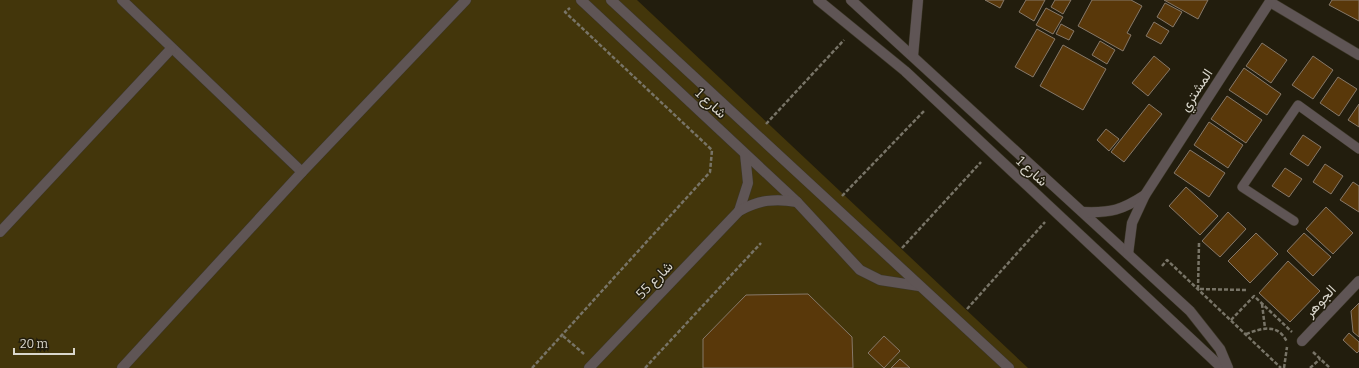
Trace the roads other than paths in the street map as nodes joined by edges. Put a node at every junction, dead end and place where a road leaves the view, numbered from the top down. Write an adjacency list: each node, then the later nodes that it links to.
1 (122, 0): 9 (street)
2 (466, 0): 14 (street)
3 (611, 0): 23 (street, شارع 1)
4 (818, 0): 28 (street, شارع 1)
5 (918, 0): 11 (street)
6 (857, 1): 11 (street, شارع 1)
7 (1271, 1): 10 (street); 15 (street, المشتري)
8 (577, 2): 13 (street, شارع 1)
9 (171, 49): 14 (street); 20 (street)
10 (1359, 55)
11 (913, 56): 18 (street, شارع 1)
12 (1359, 148): 19 (lane)
13 (745, 154): 16 (street, شارع 1); 17 (street, شارع 55)
14 (302, 172): 26 (street)
15 (1145, 195): 18 (street, المشتري); 21 (street, المشتري)
16 (797, 202): 17 (street, شارع 55); 23 (street, شارع 1)
17 (739, 211): 25 (street, شارع 55)
18 (1084, 212): 21 (street, شارع 1)
19 (1294, 221)
20 (0, 232)
21 (1128, 254): 29 (street, شارع 1)
22 (1359, 280): 24 (street, الجوهر)
23 (919, 286): 27 (street, شارع 1)
24 (1302, 341)
25 (592, 366)
26 (122, 368)
27 (1009, 368)
28 (1222, 368)
29 (1228, 368)

